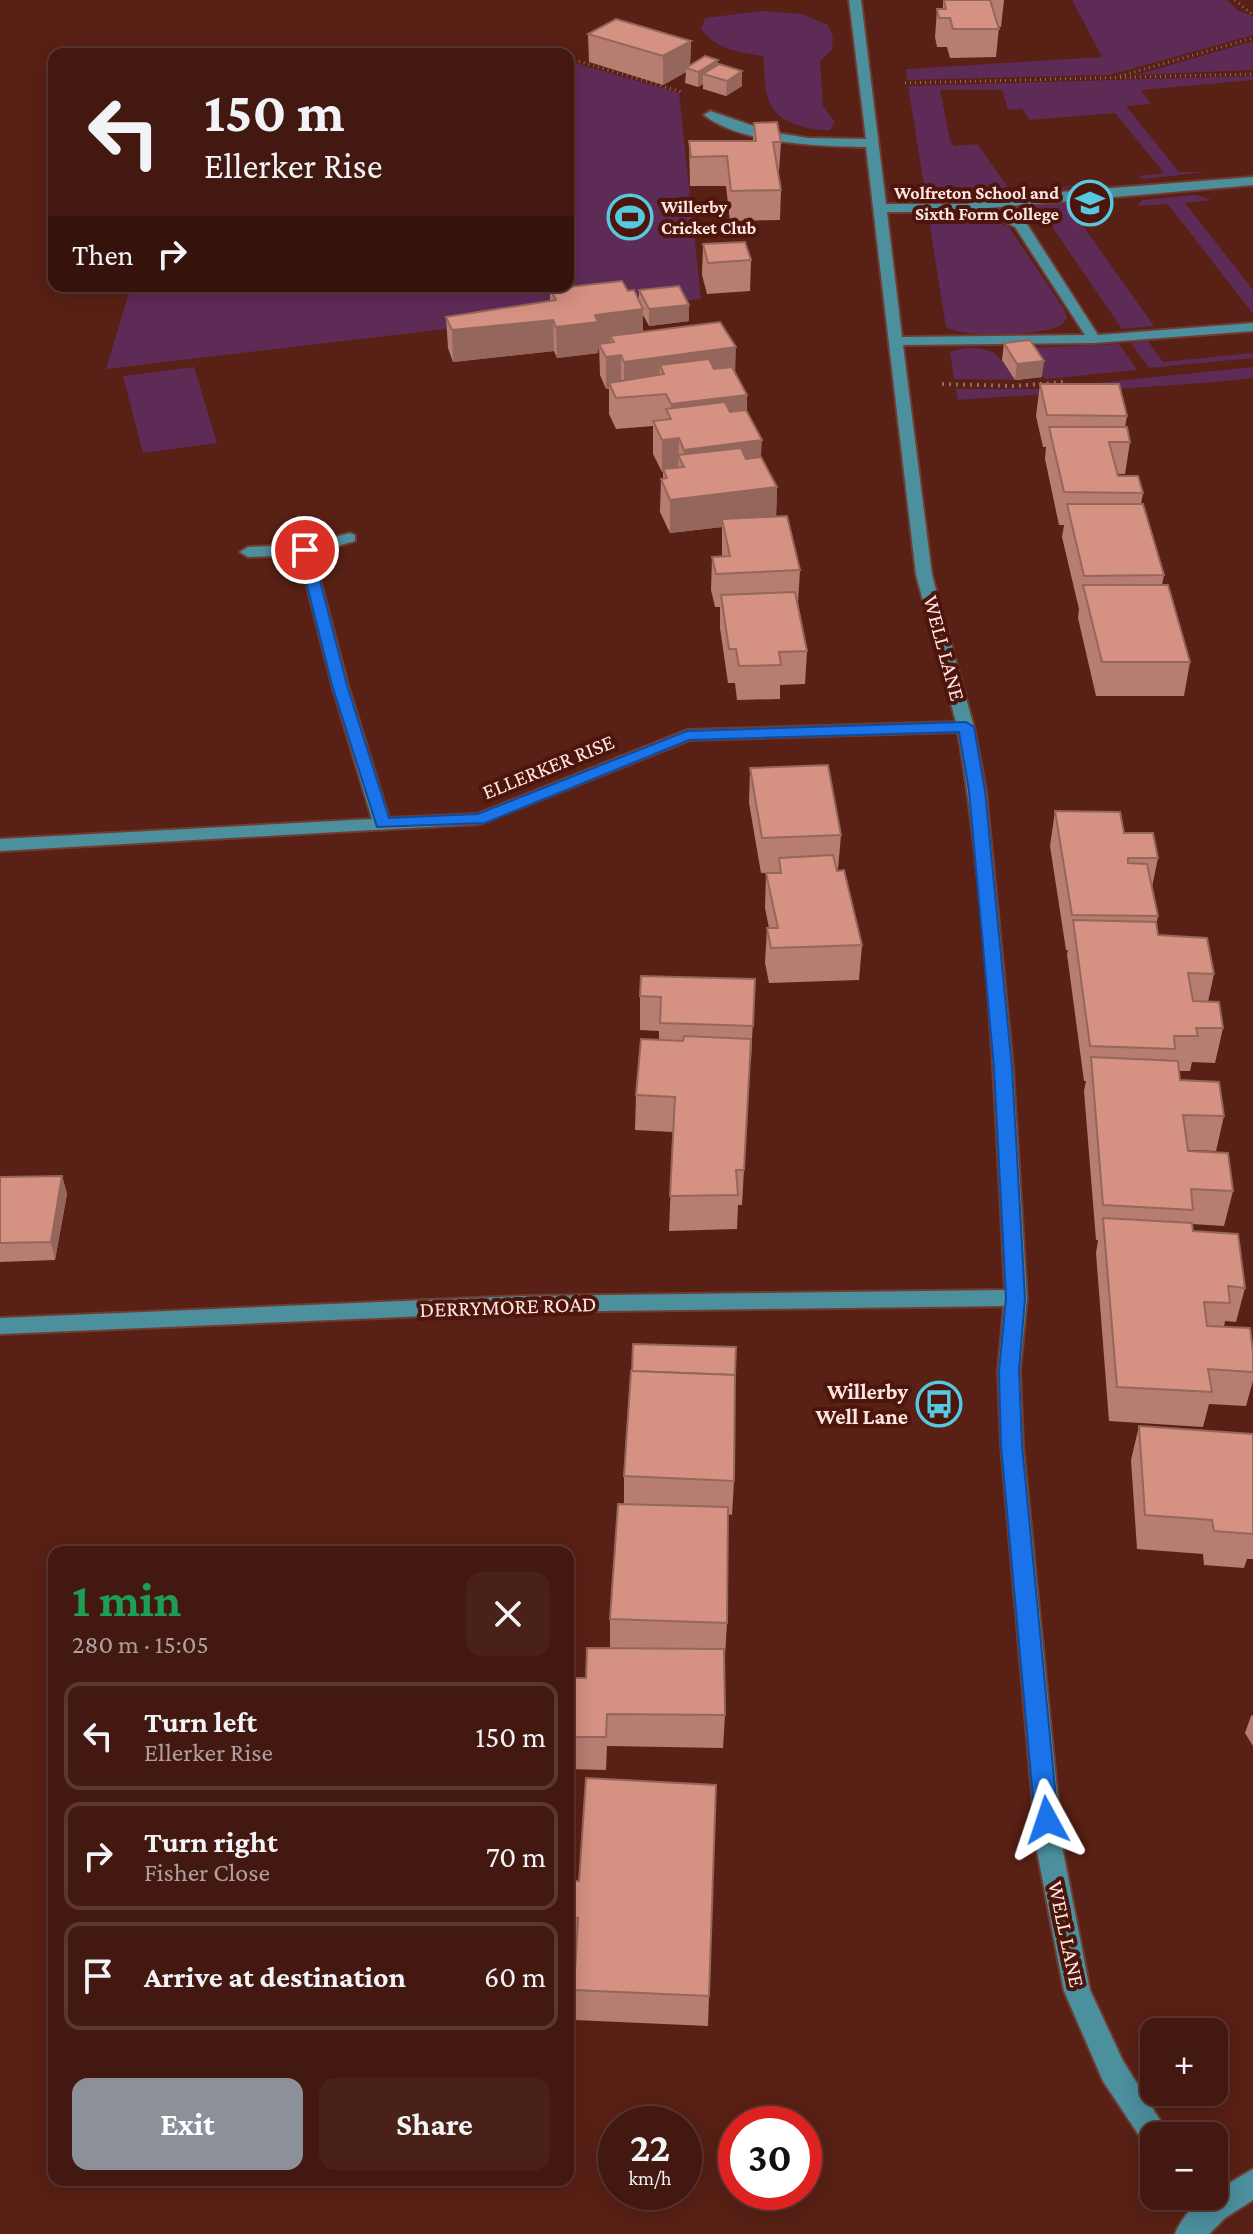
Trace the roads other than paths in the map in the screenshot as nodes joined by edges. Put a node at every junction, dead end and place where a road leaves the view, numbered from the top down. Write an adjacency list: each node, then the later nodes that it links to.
1 (855, 0): 3 (street, WELL LANE)
2 (710, 115): 3 (street)
3 (872, 143): 5 (street, WELL LANE)
4 (1253, 181): 6 (street)
5 (881, 208): 6 (street); 9 (street, WELL LANE)
6 (966, 208): 8 (street)
7 (1253, 327): 8 (street)
8 (1094, 339): 9 (street)
9 (894, 341): 13 (street, WELL LANE)
10 (350, 538): 11 (street)
11 (305, 550): 12 (street); 14 (street)
12 (248, 552)
13 (966, 727): 14 (street, ELLERKER RISE); 16 (street, WELL LANE)
14 (382, 823): 15 (street, ELLERKER RISE)
15 (0, 845)
16 (1016, 1298): 17 (street, DERRYMORE ROAD); 18 (street, WELL LANE)
17 (0, 1326)
18 (1147, 2122)
19 (1253, 2183): 20 (street)
20 (1228, 2194)
21 (1205, 2210): 22 (street)
22 (1189, 2234)

